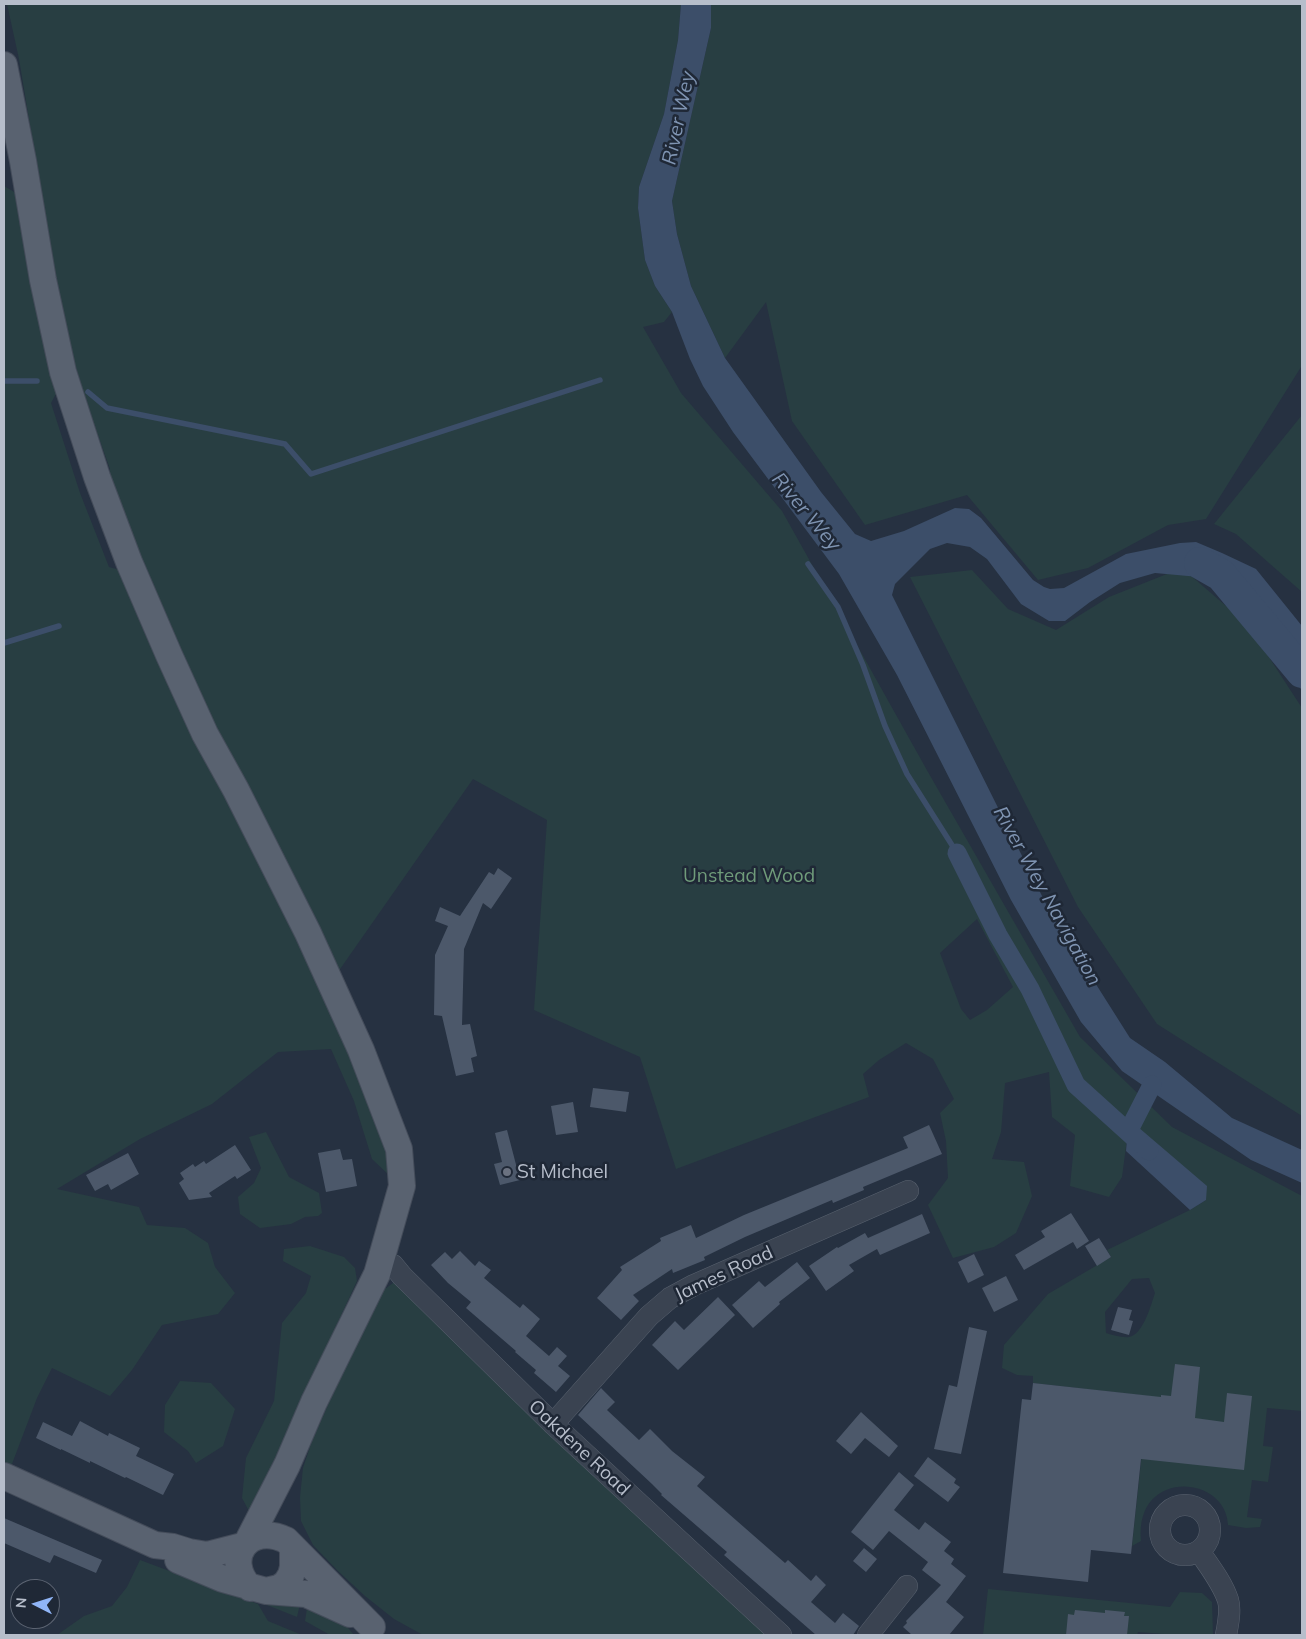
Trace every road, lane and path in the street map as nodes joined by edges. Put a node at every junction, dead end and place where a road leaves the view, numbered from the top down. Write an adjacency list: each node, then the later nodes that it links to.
1 (4, 65): 3 (main road)
2 (908, 1191): 4 (street, James Road)
3 (380, 1260): 4 (street, Oakdene Road); 5 (main road)
4 (552, 1424): 14 (street, Oakdene Road)
5 (287, 1465): 7 (main road); 8 (main road)
6 (4, 1476): 9 (main road)
7 (246, 1543): 8 (main road); 9 (main road); 12 (main road)
8 (290, 1544): 12 (main road); 13 (main road)
9 (155, 1545): 12 (main road)
10 (1199, 1551): 16 (street)
11 (908, 1586): 15 (street)
12 (258, 1589): 13 (main road)
13 (380, 1631)
14 (781, 1635)
15 (868, 1635)
16 (1226, 1635)

